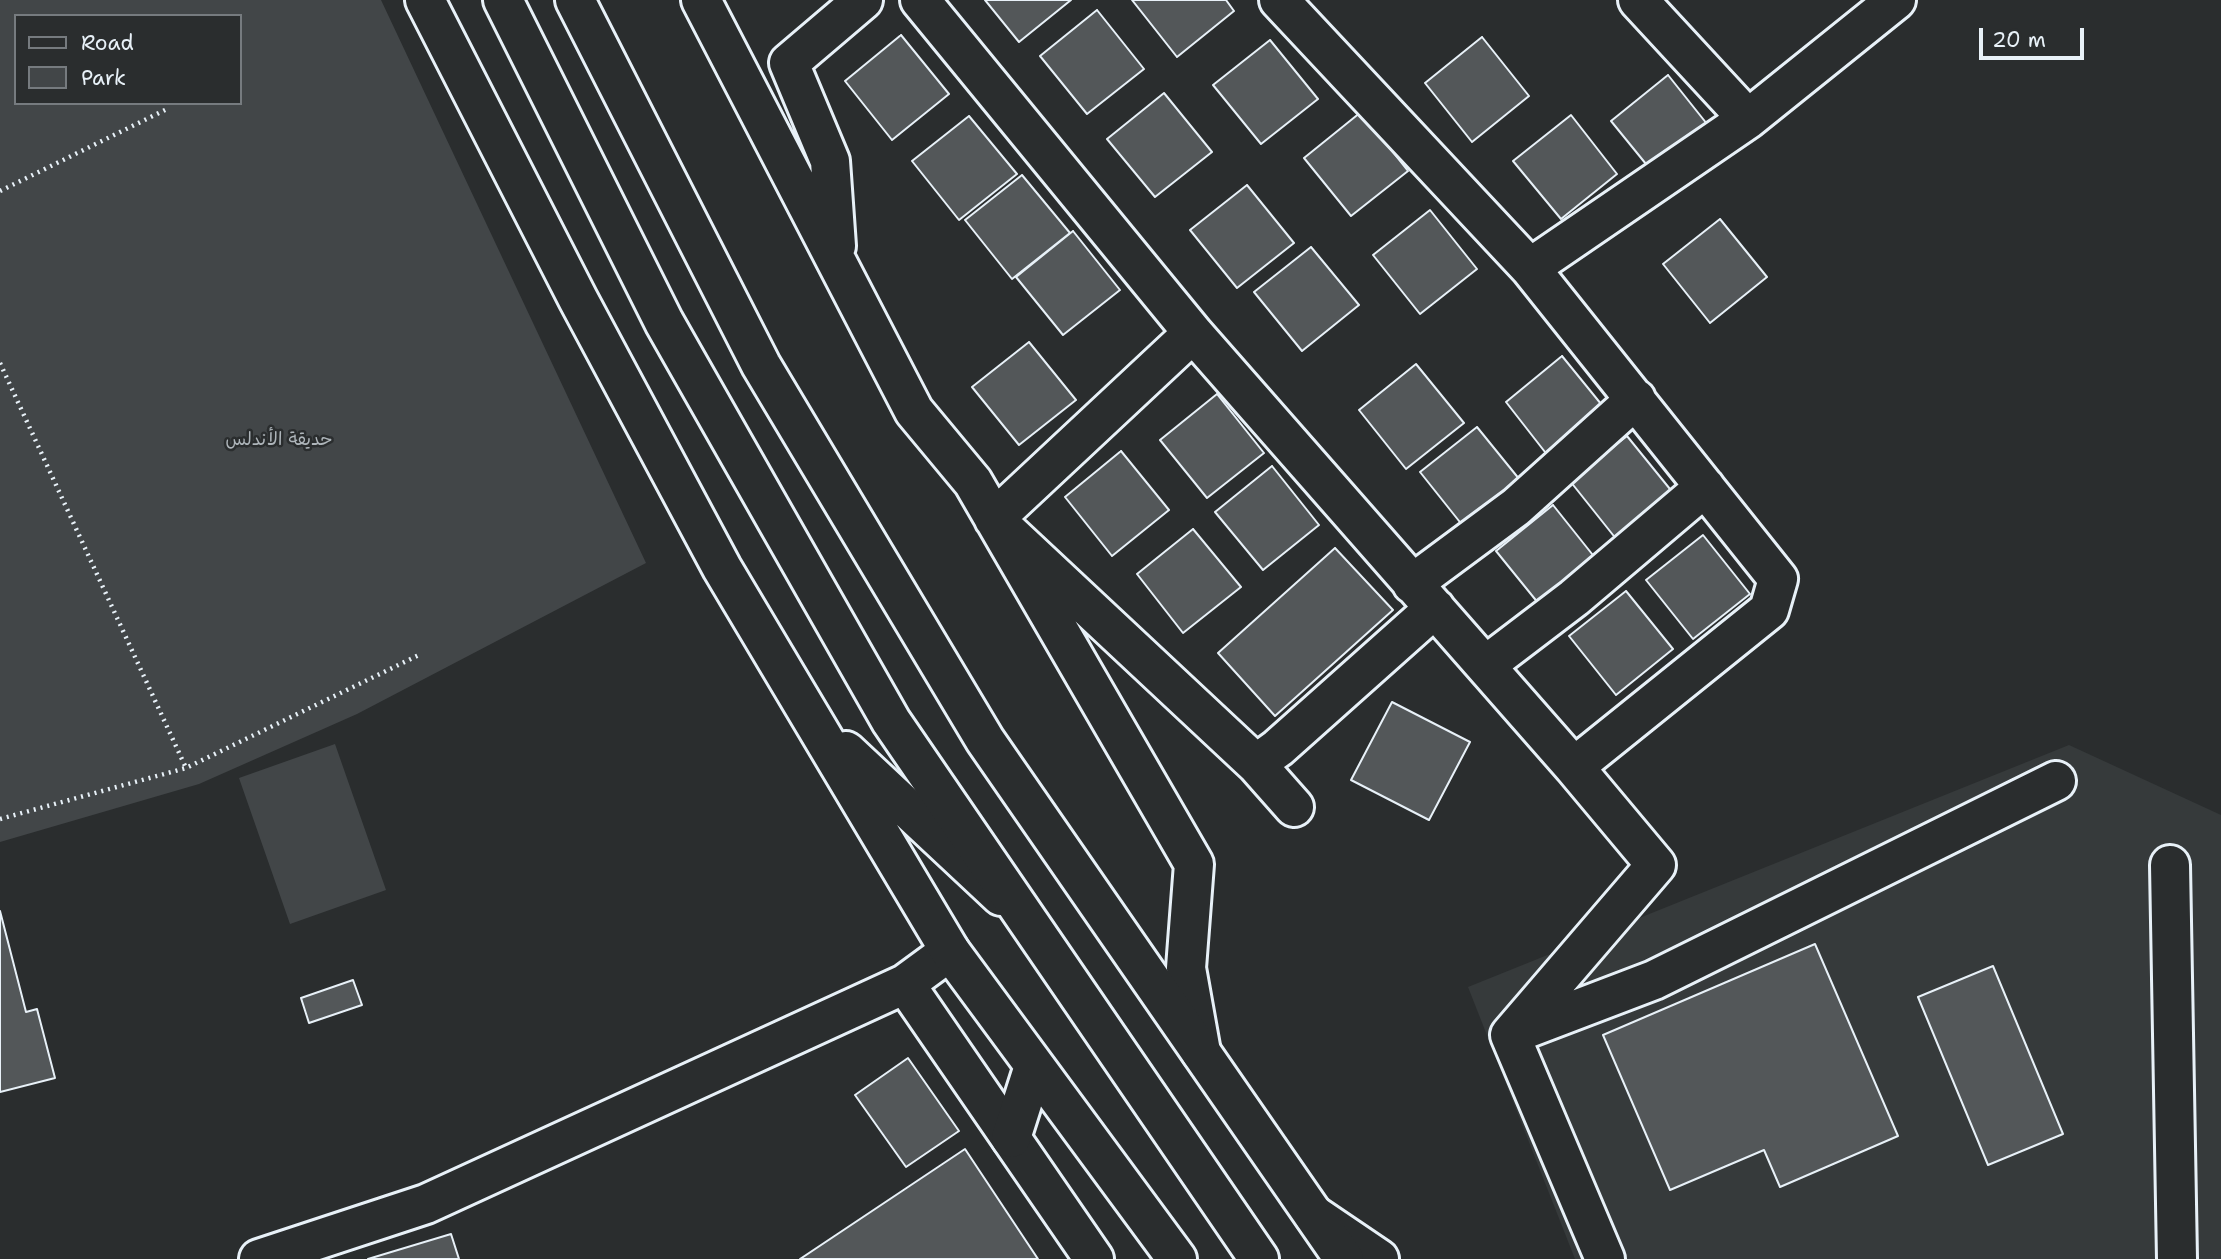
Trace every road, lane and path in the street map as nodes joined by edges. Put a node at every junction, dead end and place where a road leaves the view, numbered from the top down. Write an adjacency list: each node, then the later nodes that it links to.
1 (425, 0): 23 (street)
2 (503, 0): 31 (street)
3 (575, 0): 35 (street)
4 (701, 0): 13 (street)
5 (863, 0): 13 (street)
6 (920, 0): 15 (street)
7 (1279, 0): 14 (street)
8 (1638, 0): 11 (street)
9 (1896, 0): 11 (street)
10 (167, 109): 12 (path)
11 (1748, 119): 14 (street)
12 (0, 191)
13 (838, 263): 19 (street)
14 (1530, 268): 17 (street)
15 (1193, 332): 19 (street); 20 (street)
16 (0, 363): 26 (path)
17 (1636, 400): 18 (street); 20 (street)
18 (1705, 487): 22 (street); 25 (street)
19 (994, 519): 24 (street); 35 (street)
20 (1424, 596): 22 (street); 24 (street)
21 (421, 653): 26 (path)
22 (1486, 665): 25 (street)
23 (813, 721): 31 (street); 32 (street)
24 (1256, 764): 28 (street)
25 (1574, 767): 34 (street)
26 (186, 768): 29 (path)
27 (2056, 781): 34 (street)
28 (1294, 807)
29 (0, 819)
30 (2170, 865): 46 (street)
31 (1025, 918): 42 (street)
32 (950, 951): 33 (street); 36 (street)
33 (905, 984): 37 (street); 39 (street)
34 (1510, 1035): 45 (street)
35 (1201, 1052): 38 (street)
36 (1034, 1066): 37 (street); 41 (street)
37 (1011, 1138): 40 (street)
38 (1313, 1215): 43 (street); 44 (street)
39 (259, 1259)
40 (1094, 1259)
41 (1177, 1259)
42 (1259, 1259)
43 (1344, 1259)
44 (1378, 1259)
45 (1605, 1259)
46 (2177, 1259)

